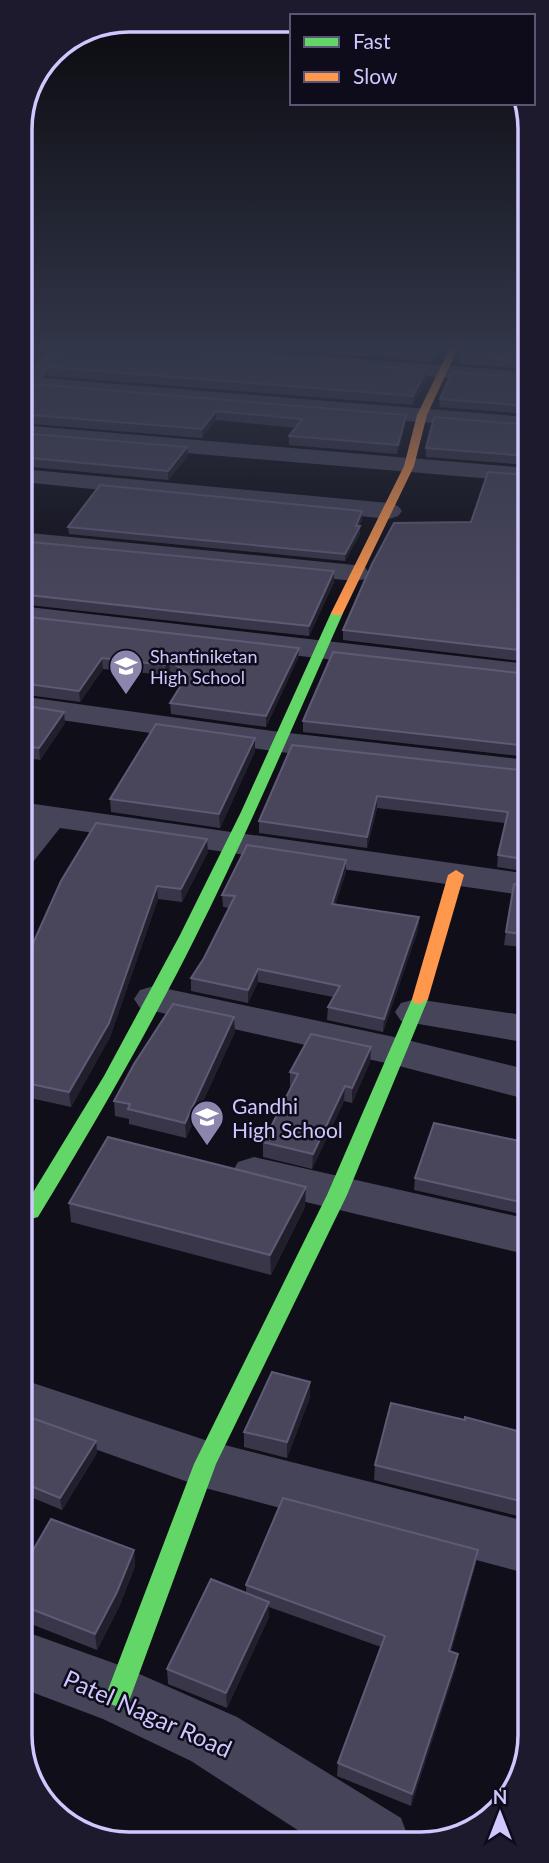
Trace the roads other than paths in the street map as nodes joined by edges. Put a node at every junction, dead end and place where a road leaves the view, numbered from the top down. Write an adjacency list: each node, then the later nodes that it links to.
1 (76, 437): 3 (street)
2 (416, 437): 3 (street)
3 (408, 466): 4 (street); 6 (street)
4 (518, 474)
5 (32, 477): 6 (street)
6 (389, 511): 8 (street)
7 (32, 541): 8 (street)
8 (355, 573): 10 (street)
9 (32, 616): 10 (street)
10 (319, 650): 11 (street); 13 (street)
11 (518, 672)
12 (32, 707): 13 (street)
13 (280, 742): 14 (street); 16 (street)
14 (518, 769)
15 (36, 814): 16 (street)
16 (234, 842): 17 (street); 19 (street)
17 (456, 875): 18 (street); 20 (street)
18 (518, 884)
19 (154, 999): 22 (street); 26 (street)
20 (416, 1012): 21 (street); 22 (street)
21 (517, 1028)
22 (399, 1052): 23 (street); 25 (street)
23 (517, 1082)
24 (209, 1163): 25 (street)
25 (337, 1195): 27 (street); 29 (street)
26 (32, 1211)
27 (517, 1234)
28 (32, 1405): 29 (street)
29 (205, 1464): 30 (street); 32 (street)
30 (517, 1545)
31 (32, 1663): 32 (street, Patel Nagar Road)
32 (119, 1695): 33 (street, Patel Nagar Road)
33 (361, 1832)

